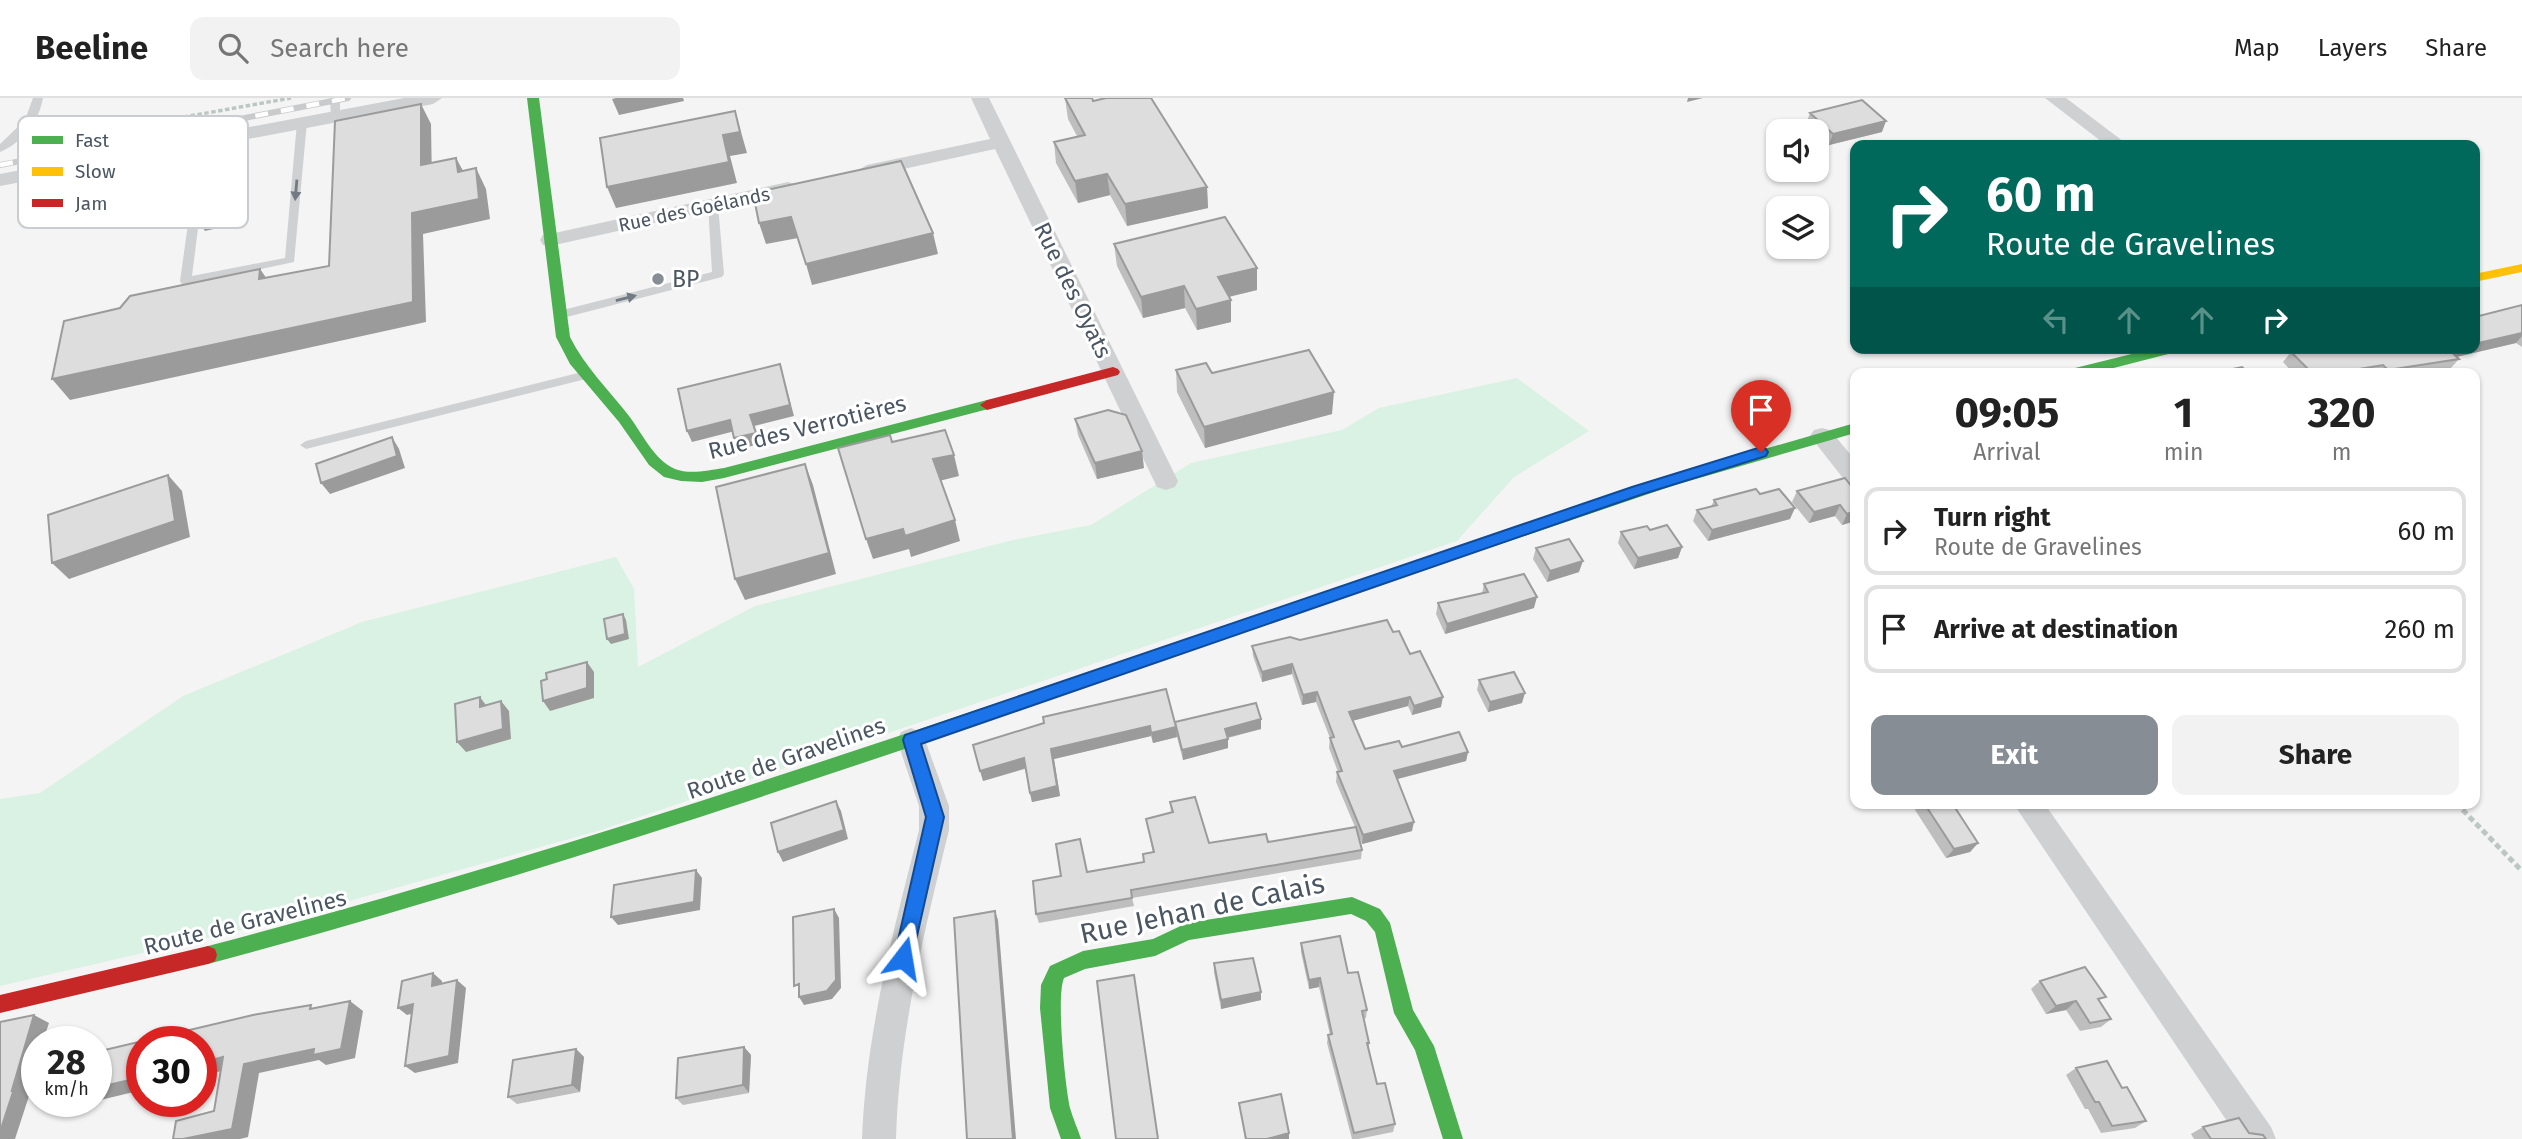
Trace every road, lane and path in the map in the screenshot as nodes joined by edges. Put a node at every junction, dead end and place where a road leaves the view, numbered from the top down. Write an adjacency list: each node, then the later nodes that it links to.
1 (38, 98): 8 (lane)
2 (291, 98): 9 (path)
3 (433, 98): 7 (street)
4 (533, 98): 23 (main road, Rue des Verrotières)
5 (980, 98): 14 (street, Rue des Oyats)
6 (2054, 98): 13 (street)
7 (335, 107): 10 (street)
8 (34, 116)
9 (193, 116)
10 (302, 122): 11 (street); 22 (lane, one-way to 22)
11 (248, 132)
12 (18, 134): 16 (lane)
13 (2111, 140)
14 (1001, 142): 17 (street); 29 (street, Rue des Oyats)
15 (18, 146): 16 (path)
16 (0, 149)
17 (844, 176)
18 (18, 177): 19 (street)
19 (0, 180)
20 (805, 185): 21 (street, Rue des Goélands)
21 (713, 205): 23 (street, Rue des Goélands); 26 (lane, one-way to 21)
22 (193, 228)
23 (550, 240): 26 (main road, Rue des Verrotières)
24 (2522, 268): 25 (main road)
25 (2480, 277)
26 (559, 315): 30 (main road, Rue des Verrotières)
27 (2151, 354): 28 (main road)
28 (2095, 368)
29 (1113, 372): 30 (main road, Rue des Verrotières); 35 (street, Rue des Oyats)
30 (586, 375): 33 (lane)
31 (1850, 429): 32 (main road, Route de Gravelines)
32 (1822, 436): 34 (street); 36 (main road, Route de Gravelines)
33 (306, 444)
34 (1850, 470)
35 (1166, 481)
36 (911, 740): 40 (main road, Route de Gravelines); 41 (street)
37 (2031, 809): 44 (street)
38 (2462, 809): 39 (path)
39 (2522, 871)
40 (0, 1004)
41 (879, 1139)
42 (1071, 1139): 43 (main road, Rue Jehan de Calais)
43 (1453, 1139)
44 (2259, 1139)

